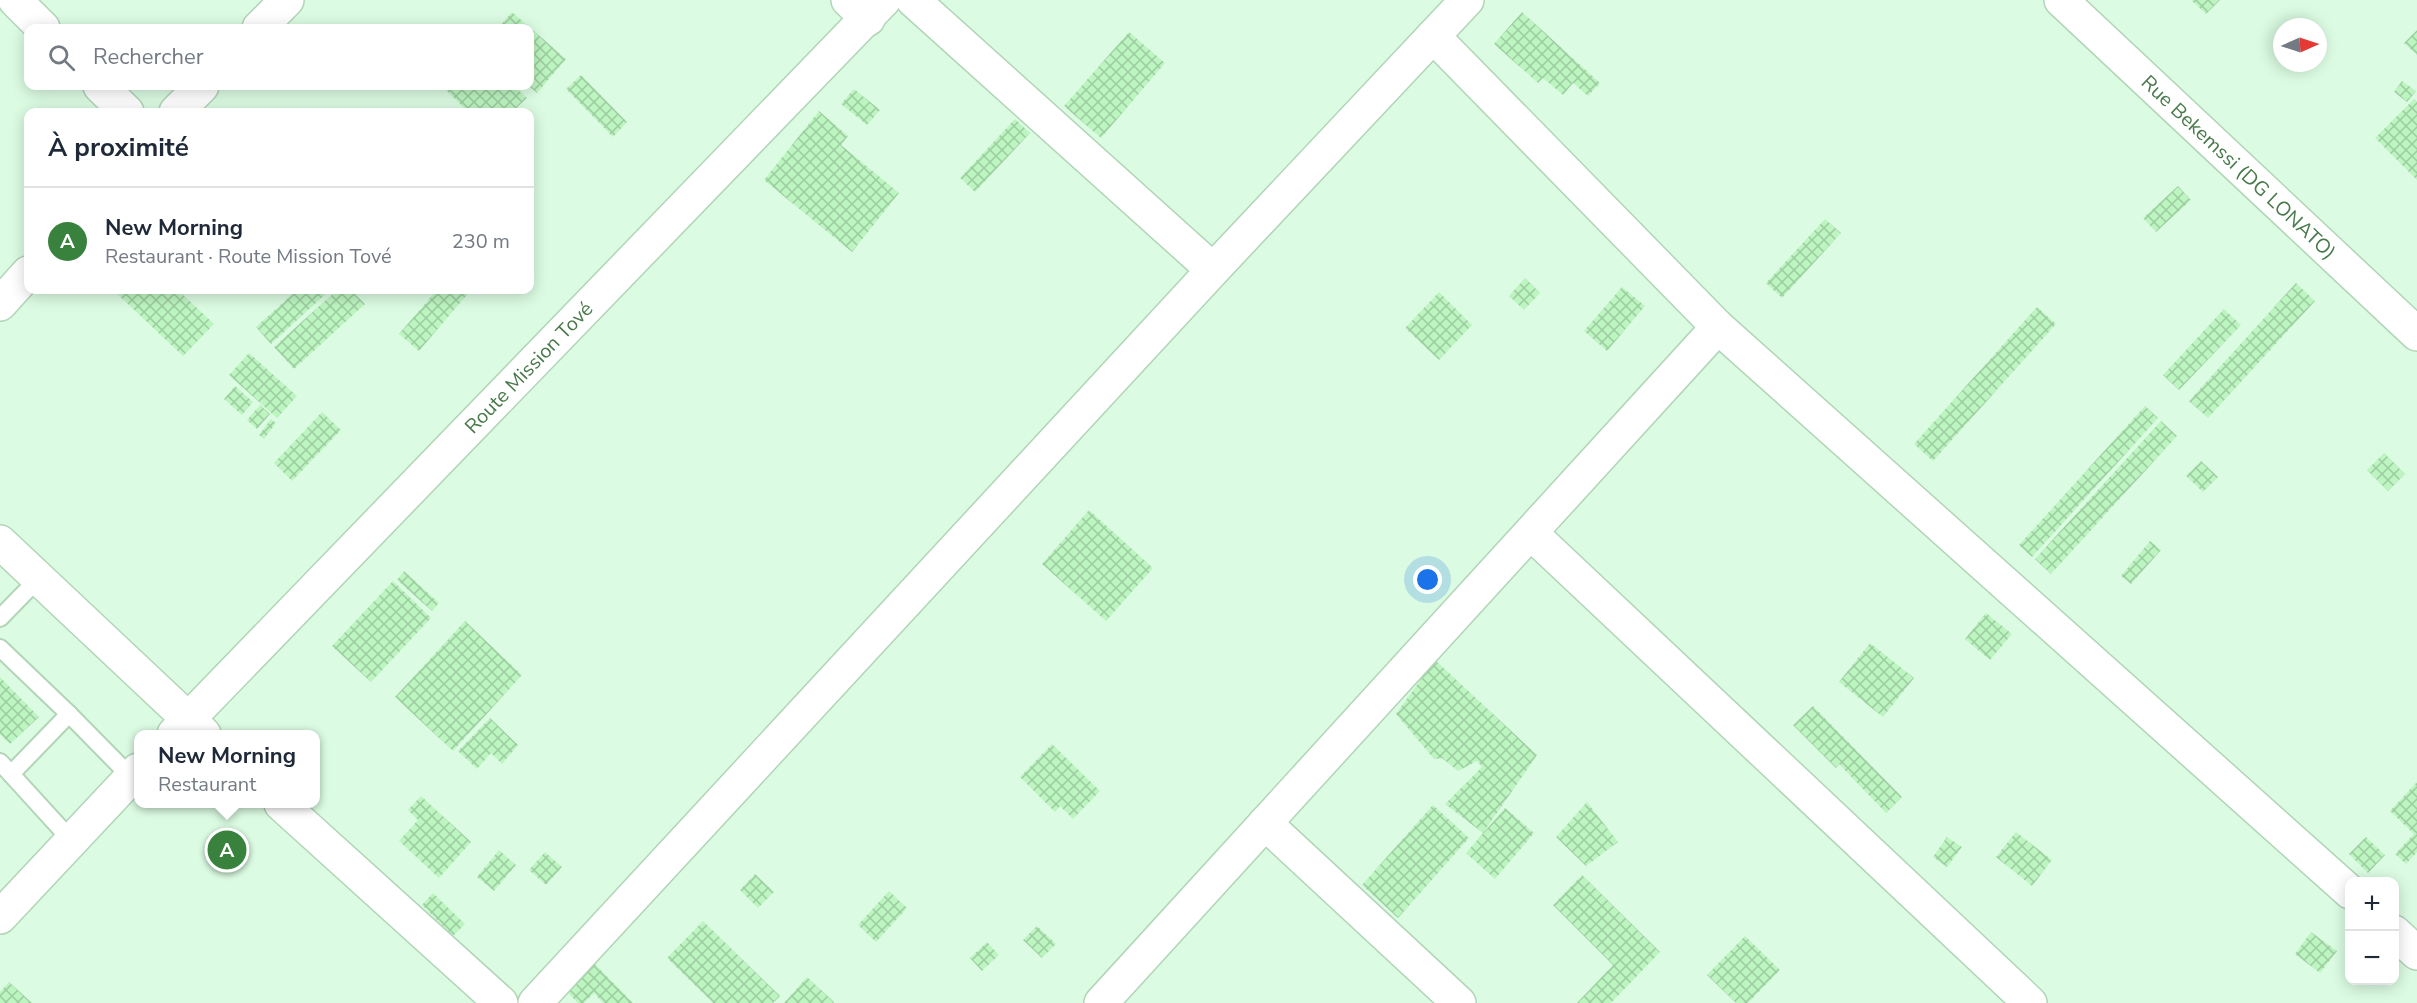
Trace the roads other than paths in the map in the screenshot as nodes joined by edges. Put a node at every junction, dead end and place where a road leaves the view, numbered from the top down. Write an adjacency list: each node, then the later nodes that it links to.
1 (15, 0): 7 (street)
2 (287, 0): 8 (street)
3 (913, 0): 14 (street)
4 (1467, 0): 9 (street)
5 (2061, 0): 18 (street, Rue Bekemssi (DG LONATO))
6 (866, 6): 25 (street, Route Mission Tové)
7 (39, 24)
8 (263, 24)
9 (1433, 36): 14 (street); 17 (street)
10 (104, 90): 12 (street)
11 (198, 90): 13 (street)
12 (123, 108)
13 (180, 108)
14 (1213, 270): 37 (street)
15 (24, 277): 16 (street)
16 (0, 304)
17 (1718, 327): 19 (street); 32 (street)
18 (2417, 334)
19 (1532, 534): 30 (street); 40 (street)
20 (0, 542): 21 (street)
21 (39, 577): 22 (lane); 25 (street)
22 (0, 618)
23 (0, 648): 24 (lane)
24 (69, 714): 26 (lane); 27 (lane)
25 (189, 730)
26 (6, 768): 31 (lane)
27 (134, 773)
28 (134, 775): 31 (street)
29 (284, 808): 36 (street)
30 (1265, 823): 38 (street); 39 (street)
31 (72, 841): 33 (street)
32 (2345, 888)
33 (0, 917)
34 (2399, 936): 35 (street)
35 (2417, 952)
36 (501, 1003)
37 (535, 1003)
38 (1101, 1003)
39 (1459, 1003)
40 (2030, 1003)

